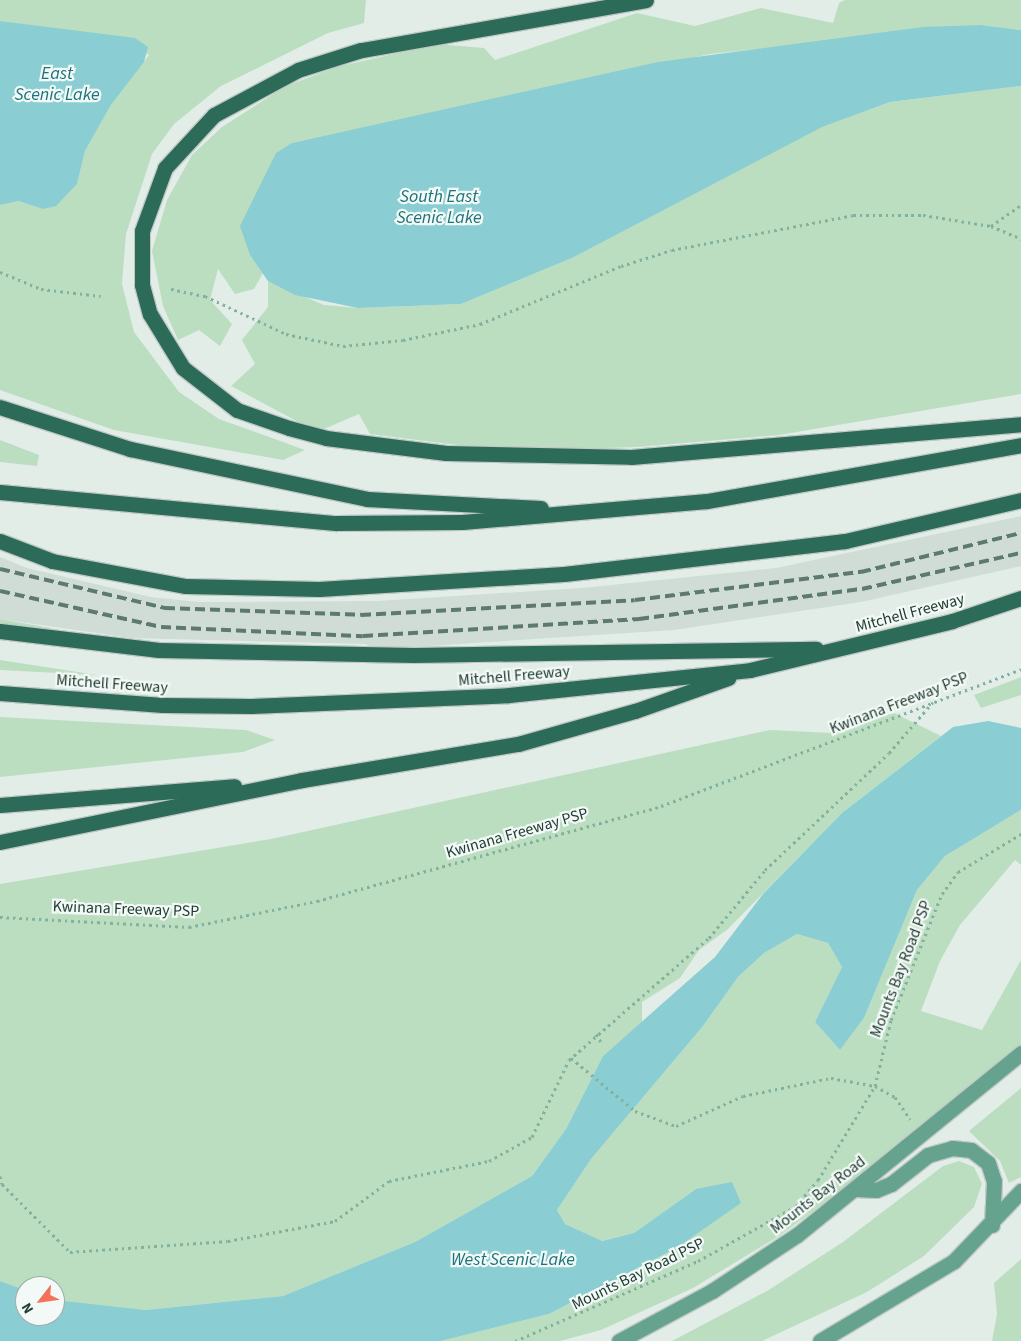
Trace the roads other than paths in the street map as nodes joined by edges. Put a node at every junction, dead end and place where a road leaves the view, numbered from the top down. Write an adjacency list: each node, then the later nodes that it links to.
1 (646, 0): 3 (highway)
2 (0, 406): 7 (highway)
3 (1021, 424)
4 (1021, 445): 7 (highway)
5 (0, 492): 7 (highway)
6 (1021, 500): 8 (highway)
7 (608, 512)
8 (0, 542)
9 (1021, 598): 11 (highway, Mitchell Freeway)
10 (0, 632): 11 (highway)
11 (845, 649): 12 (highway, Mitchell Freeway)
12 (750, 670): 13 (highway, Mitchell Freeway); 14 (highway)
13 (0, 693)
14 (302, 780): 15 (highway); 16 (highway)
15 (0, 805)
16 (0, 842)
17 (1021, 1053): 18 (main road, Mounts Bay Road)
18 (856, 1189): 20 (main road); 21 (main road, Mounts Bay Road)
19 (1021, 1191): 20 (main road)
20 (992, 1225): 22 (main road)
21 (619, 1341)
22 (820, 1341)

